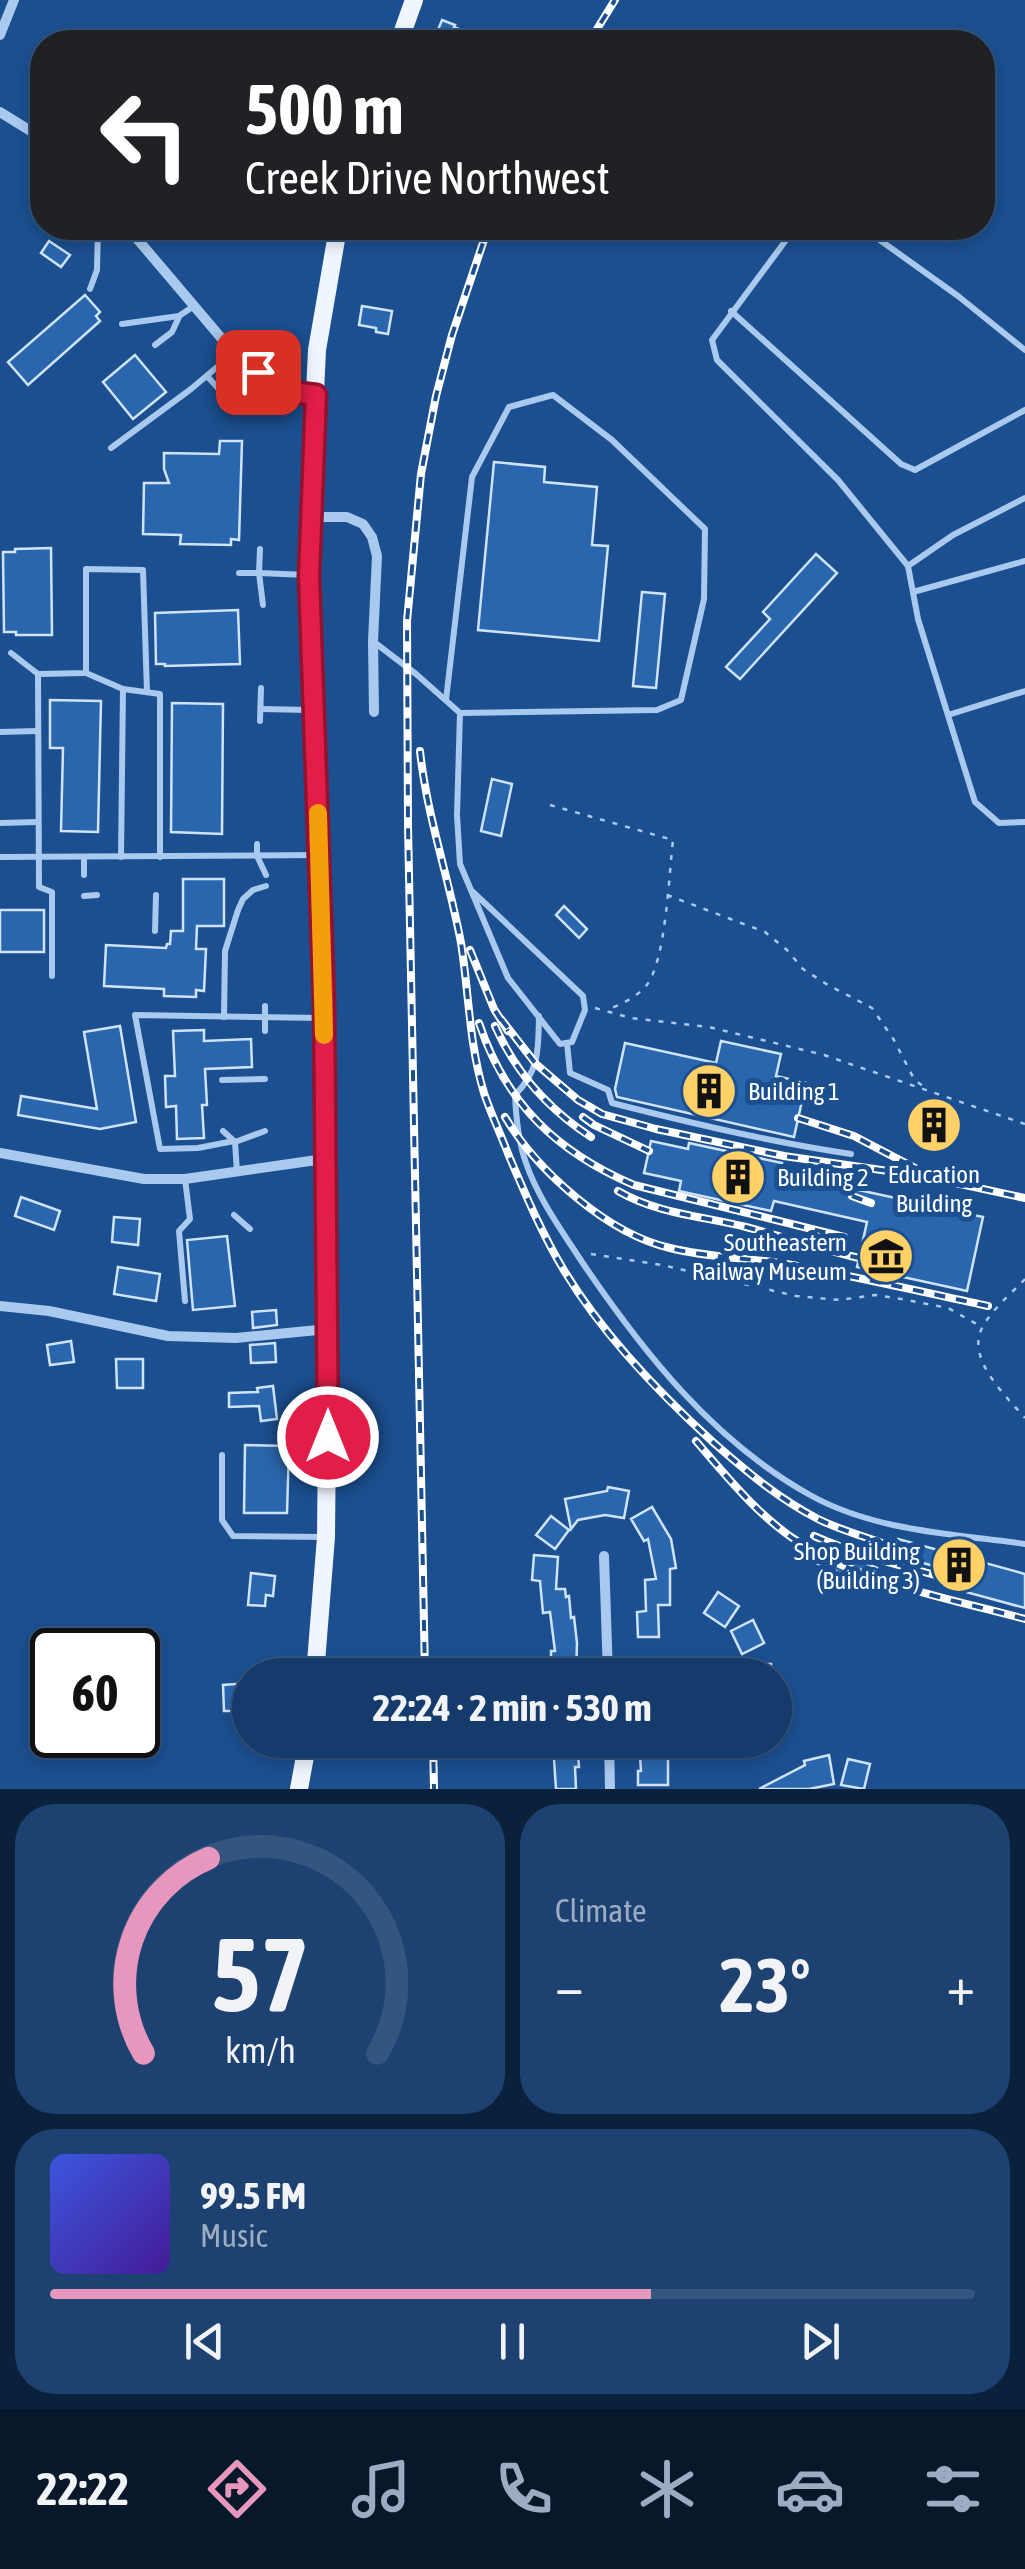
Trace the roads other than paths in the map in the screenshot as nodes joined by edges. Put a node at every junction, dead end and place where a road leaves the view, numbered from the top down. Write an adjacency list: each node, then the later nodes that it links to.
1 (14, 0): 4 (street)
2 (414, 0): 3 (main road)
3 (403, 30)
4 (0, 35)
5 (0, 112): 6 (street)
6 (30, 131)
7 (98, 240): 12 (lane)
8 (138, 240): 13 (street)
9 (336, 240): 21 (main road)
10 (786, 240): 14 (lane)
11 (880, 240): 18 (lane)
12 (90, 289)
13 (194, 306): 15 (lane); 19 (street)
14 (732, 311): 23 (lane); 29 (lane)
15 (179, 316): 16 (lane); 17 (lane)
16 (122, 324)
17 (155, 345)
18 (1025, 350)
19 (235, 352): 20 (lane); 21 (street)
20 (207, 376): 22 (lane); 24 (lane)
21 (316, 395): 26 (main road)
22 (226, 397)
23 (1025, 410)
24 (111, 448)
25 (1025, 498): 29 (lane)
26 (310, 517): 32 (main road); 35 (street)
27 (260, 549): 31 (lane)
28 (1025, 561): 33 (lane)
29 (908, 566): 33 (lane)
30 (240, 573): 31 (lane)
31 (259, 573): 32 (lane); 34 (lane)
32 (309, 576): 45 (main road)
33 (912, 592): 48 (lane)
34 (264, 605)
35 (373, 641): 43 (lane); 46 (street)
36 (12, 653): 38 (lane)
37 (86, 673): 38 (lane); 40 (lane); 42 (lane)
38 (38, 674): 50 (lane)
39 (261, 688): 44 (lane)
40 (123, 689): 42 (lane); 59 (lane)
41 (1025, 690): 48 (lane)
42 (147, 692): 60 (lane)
43 (446, 700): 47 (lane); 47 (lane)
44 (261, 709): 45 (lane); 49 (lane)
45 (314, 710): 56 (main road)
46 (374, 712)
47 (460, 713): 66 (lane)
48 (948, 715): 54 (lane)
49 (260, 721)
50 (38, 731): 51 (lane); 53 (lane)
51 (0, 732)
52 (0, 822): 53 (lane)
53 (38, 822): 61 (lane)
54 (1025, 822)
55 (257, 844): 57 (lane)
56 (320, 855): 57 (lane); 76 (main road)
57 (257, 856): 60 (lane); 64 (lane)
58 (0, 857): 61 (lane)
59 (121, 857): 60 (lane); 62 (lane)
60 (160, 857)
61 (38, 858): 62 (lane); 71 (lane)
62 (84, 858): 63 (lane)
63 (84, 875)
64 (266, 875)
65 (266, 886): 73 (lane)
66 (473, 892): 74 (lane); 78 (lane)
67 (96, 895): 69 (lane)
68 (156, 895): 70 (lane)
69 (84, 896)
70 (156, 931)
71 (52, 976)
72 (265, 1006): 75 (lane)
73 (224, 1016): 75 (lane); 83 (lane)
74 (539, 1016): 78 (lane); 96 (lane)
75 (265, 1017): 76 (lane); 77 (lane)
76 (324, 1018): 86 (main road)
77 (265, 1031)
78 (566, 1043): 85 (lane)
79 (265, 1079): 80 (lane)
80 (222, 1080)
81 (264, 1130): 83 (lane)
82 (223, 1131): 83 (lane)
83 (234, 1142): 87 (lane)
84 (0, 1154): 88 (street)
85 (851, 1154)
86 (324, 1158): 87 (street); 93 (main road)
87 (237, 1172): 88 (street)
88 (185, 1179): 91 (lane)
89 (234, 1215): 90 (lane)
90 (250, 1229)
91 (186, 1301)
92 (0, 1306): 93 (street)
93 (328, 1329): 95 (main road)
94 (222, 1455): 95 (lane)
95 (326, 1537): 98 (main road)
96 (1025, 1544)
97 (604, 1556): 99 (street)
98 (316, 1658)
99 (608, 1658)
100 (305, 1758): 102 (main road)
101 (609, 1758): 103 (street)
102 (299, 1789)
103 (610, 1789)

